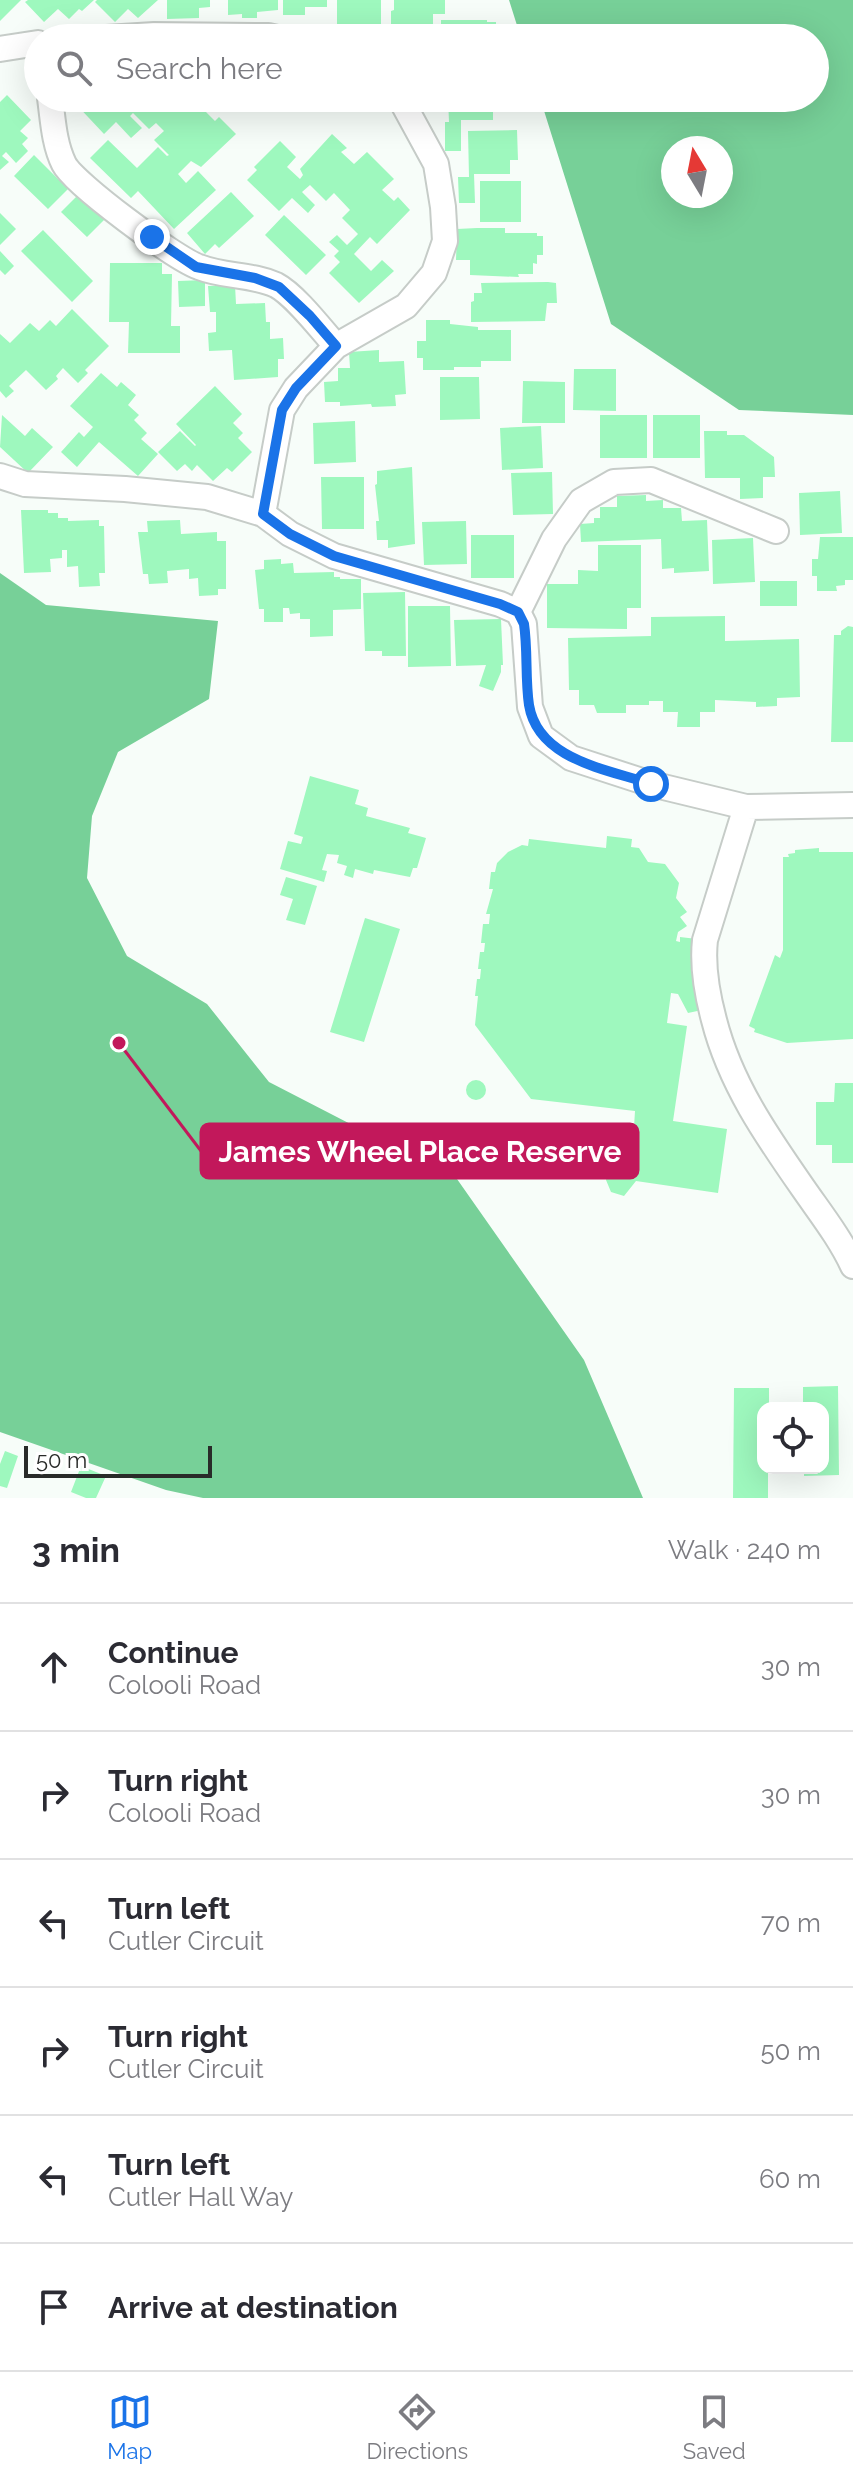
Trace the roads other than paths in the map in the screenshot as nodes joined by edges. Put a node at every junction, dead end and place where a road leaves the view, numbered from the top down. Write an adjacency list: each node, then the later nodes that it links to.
1 (24, 45): 2 (street)
2 (0, 49)
3 (52, 112): 5 (street)
4 (408, 112): 5 (street)
5 (336, 346): 7 (street)
6 (0, 476): 7 (street)
7 (263, 514): 9 (street)
8 (776, 531): 9 (street)
9 (518, 612): 11 (street)
10 (853, 805): 11 (street)
11 (746, 807): 12 (street)
12 (853, 1266)

